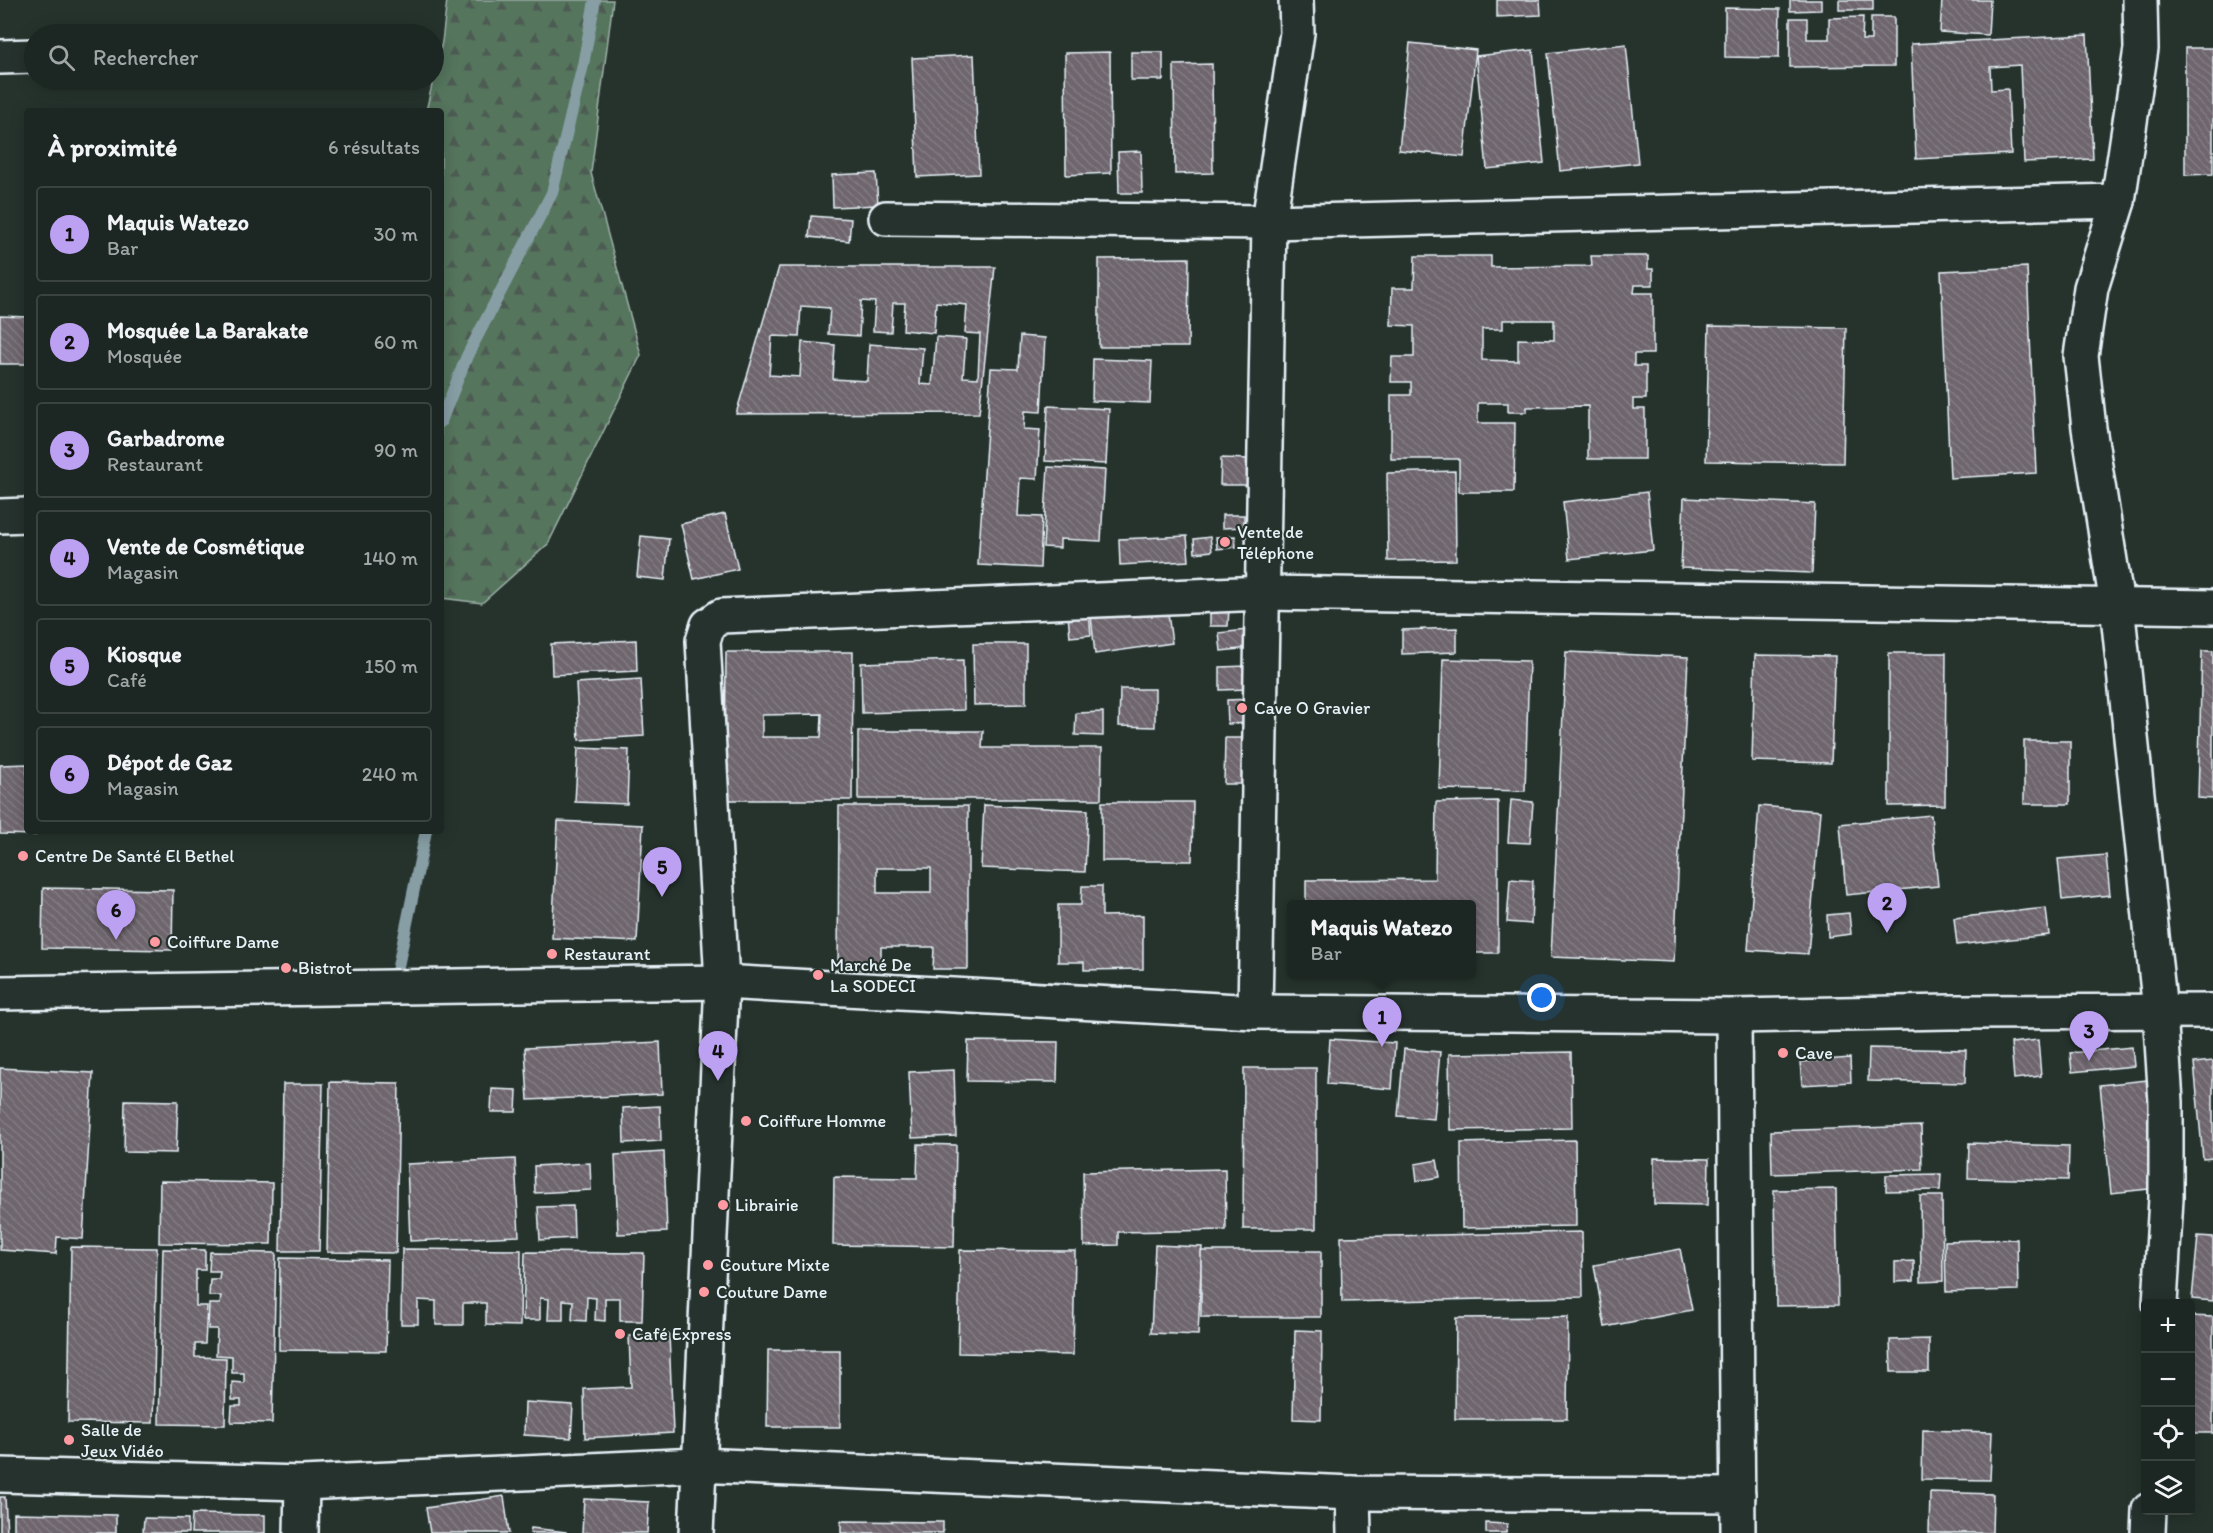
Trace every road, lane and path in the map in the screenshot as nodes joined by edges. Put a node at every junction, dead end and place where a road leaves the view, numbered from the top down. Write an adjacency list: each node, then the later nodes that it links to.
1 (1296, 0): 7 (street)
2 (2140, 0): 5 (street)
3 (24, 56): 4 (street)
4 (0, 57)
5 (2118, 201): 7 (street); 11 (street)
6 (886, 218): 7 (street)
7 (1269, 222): 10 (street)
8 (24, 514): 9 (street)
9 (0, 516)
10 (1263, 592): 11 (street); 13 (street); 17 (street)
11 (2117, 605): 12 (street); 15 (street)
12 (2213, 607)
13 (722, 981): 14 (street); 17 (street); 20 (street)
14 (0, 993)
15 (2160, 1011): 16 (street); 18 (street); 19 (street)
16 (2213, 1011)
17 (1255, 1012): 18 (street)
18 (1734, 1016): 24 (street)
19 (2160, 1299)
20 (698, 1465): 22 (street); 23 (street); 27 (street)
21 (0, 1475): 22 (street)
22 (302, 1483): 26 (street)
23 (1353, 1493): 24 (street); 28 (street)
24 (1738, 1494): 29 (street)
25 (2149, 1515): 30 (street)
26 (301, 1533)
27 (696, 1533)
28 (1354, 1533)
29 (1738, 1533)
30 (2148, 1533)

